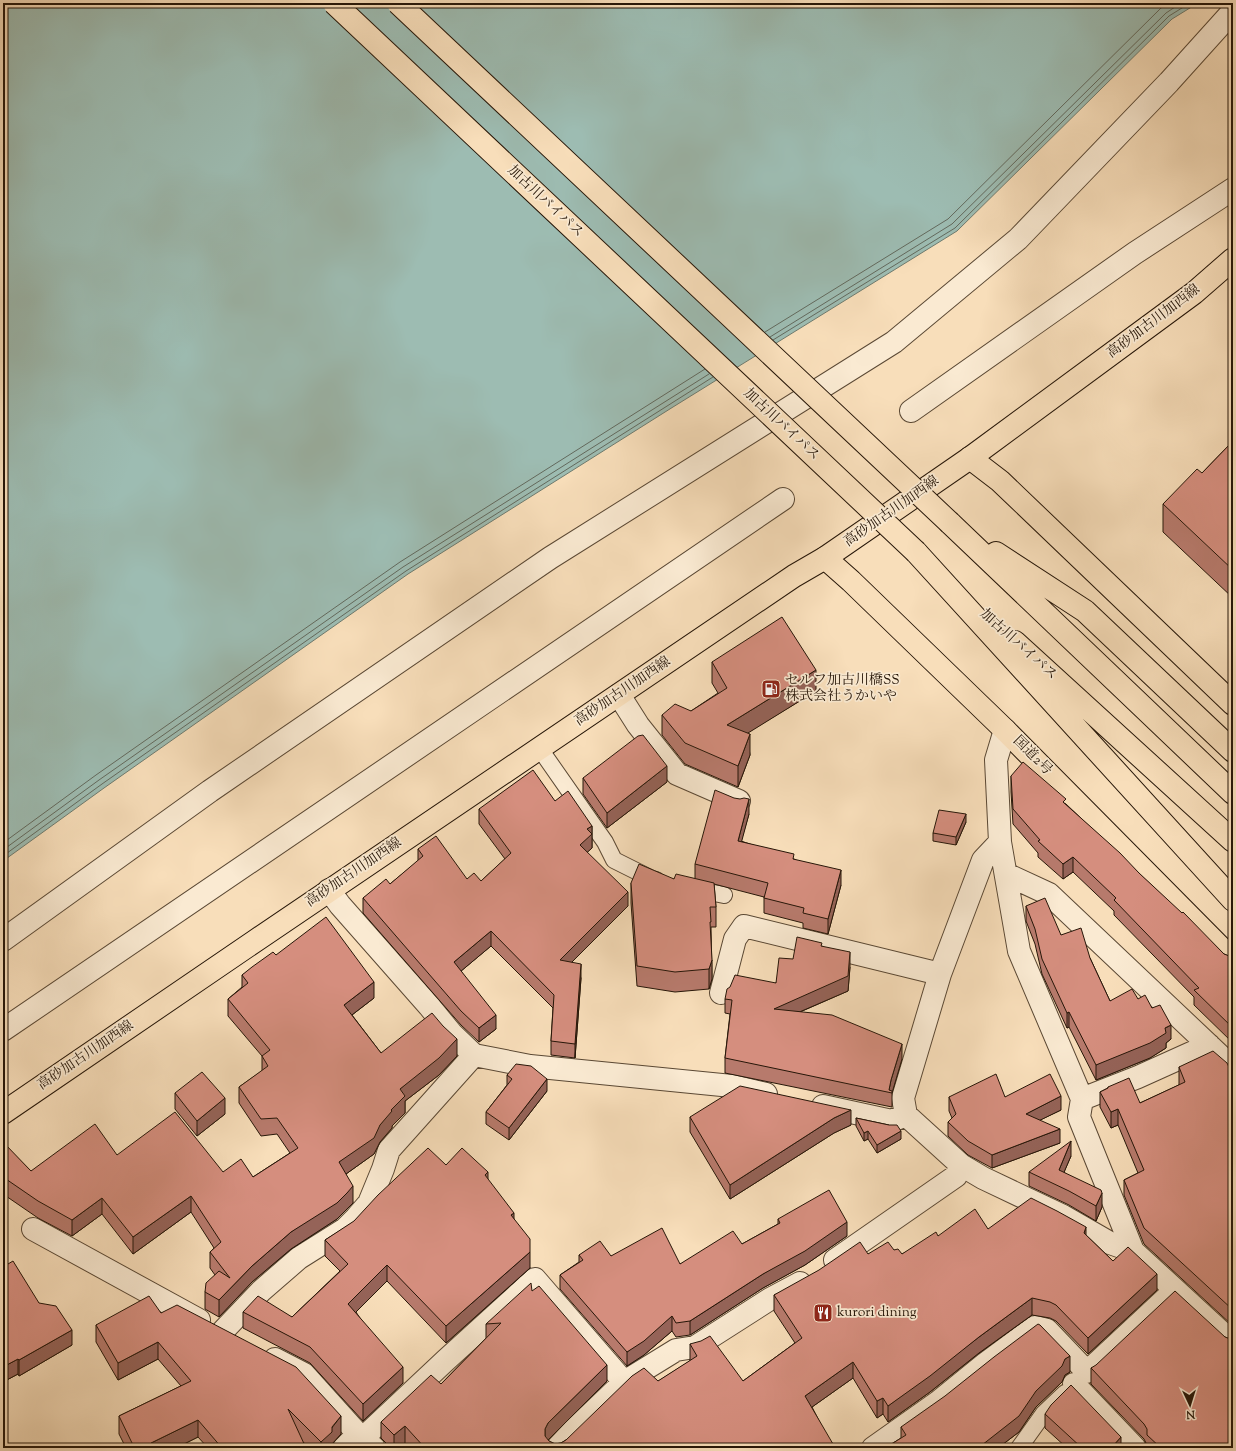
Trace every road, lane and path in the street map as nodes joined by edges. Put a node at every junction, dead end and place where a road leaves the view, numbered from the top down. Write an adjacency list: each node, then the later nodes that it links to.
1 (334, 3): 10 (main road, 加古川バイパス, bridge)
2 (398, 3): 9 (main road, bridge)
3 (1233, 11): 25 (street)
4 (1233, 189): 6 (street)
5 (1233, 259): 7 (main road, 高砂加古川加西線)
6 (911, 411)
7 (970, 458): 11 (main road, 高砂加古川加西線); 13 (main road)
8 (783, 499): 29 (street)
9 (950, 523): 16 (main road); 17 (main road)
10 (916, 552): 19 (main road, 加古川バイパス); 24 (main road)
11 (825, 558): 12 (main road, 高砂加古川加西線); 14 (main road, 国道2号)
12 (619, 695): 15 (main road, 高砂加古川加西線); 18 (street)
13 (1233, 704)
14 (1005, 730): 20 (street); 26 (main road, 国道2号)
15 (540, 749): 22 (main road, 高砂加古川加西線); 23 (lane)
16 (1233, 751)
17 (1233, 793)
18 (739, 801)
19 (1233, 841)
20 (1000, 842): 21 (street); 27 (street)
21 (1006, 874): 30 (street); 34 (street)
22 (329, 890): 31 (street); 36 (main road, 高砂加古川加西線)
23 (724, 895)
24 (1233, 900)
25 (3, 940)
26 (1233, 960)
27 (940, 974): 28 (street); 37 (street)
28 (721, 993)
29 (3, 1030)
30 (1209, 1045): 32 (street); 34 (street)
31 (474, 1055): 33 (street); 42 (street)
32 (1233, 1068)
33 (784, 1098)
34 (1082, 1099): 40 (street)
35 (807, 1103): 37 (street)
36 (3, 1113)
37 (906, 1115): 38 (street)
38 (961, 1165): 40 (street); 45 (street)
39 (33, 1229): 42 (street)
40 (1133, 1251): 41 (street)
41 (1175, 1290): 43 (street); 44 (street)
42 (222, 1332): 46 (street)
43 (1233, 1343)
44 (1080, 1378): 48 (street); 49 (lane); 50 (street)
45 (624, 1382): 46 (street); 47 (street)
46 (360, 1442)
47 (557, 1448)
48 (873, 1448)
49 (1019, 1448)
50 (1135, 1448)

